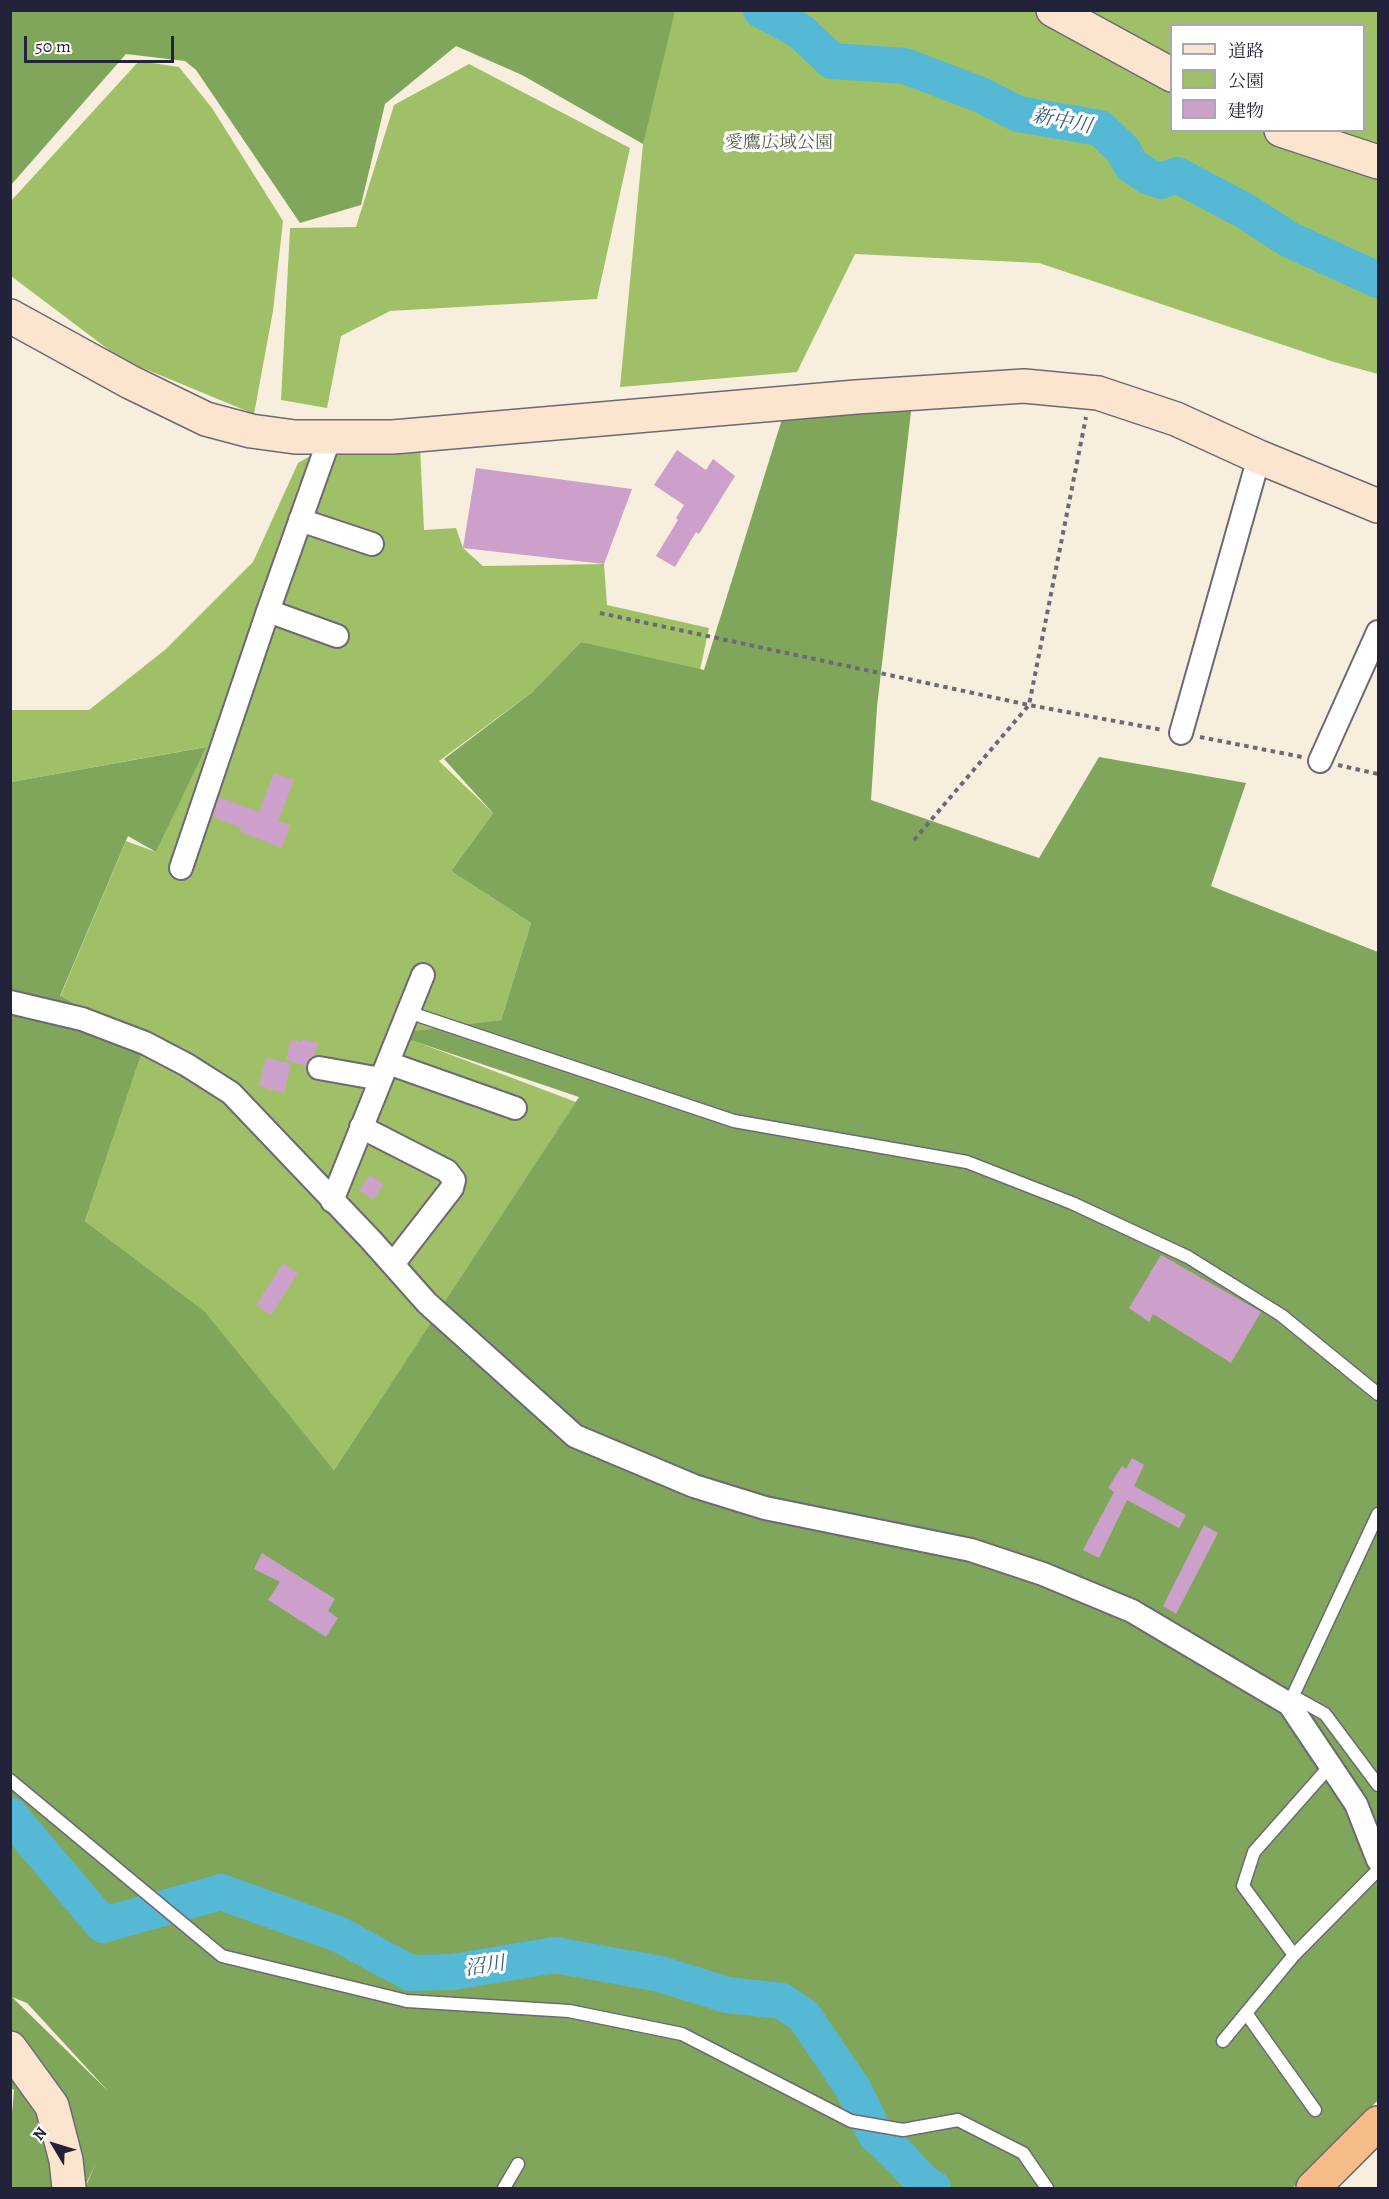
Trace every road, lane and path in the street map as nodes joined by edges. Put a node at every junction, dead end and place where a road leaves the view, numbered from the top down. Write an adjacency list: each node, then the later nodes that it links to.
1 (1053, 10): 2 (street)
2 (1170, 74)
3 (1287, 132): 4 (street)
4 (1378, 162)
5 (10, 316): 7 (street)
6 (1090, 393): 7 (street); 8 (street); 16 (path)
7 (330, 437): 10 (street)
8 (1259, 457): 9 (street); 17 (street)
9 (1378, 506)
10 (300, 520): 11 (street); 12 (street)
11 (372, 544)
12 (268, 611): 15 (street); 21 (street)
13 (600, 613): 16 (path)
14 (1378, 632): 18 (street)
15 (337, 636)
16 (1029, 705): 17 (path); 20 (path)
17 (1181, 733): 18 (path)
18 (1320, 761): 19 (path)
19 (1378, 774)
20 (914, 840)
21 (181, 868)
22 (423, 975): 24 (street)
23 (10, 1002): 29 (street)
24 (408, 1012): 26 (street); 31 (lane)
25 (319, 1068): 26 (street)
26 (385, 1071): 27 (street); 28 (street)
27 (515, 1108)
28 (362, 1127): 29 (street); 30 (street)
29 (332, 1201): 30 (street)
30 (393, 1264): 33 (street)
31 (1378, 1394)
32 (1378, 1514): 33 (lane)
33 (1289, 1704): 34 (street); 36 (lane)
34 (1330, 1766): 37 (street); 39 (lane)
35 (10, 1779): 48 (lane)
36 (1378, 1785)
37 (1378, 1860)
38 (1378, 1870): 39 (lane)
39 (1294, 1955): 40 (lane)
40 (1246, 2013): 41 (lane); 43 (lane)
41 (1223, 2041)
42 (10, 2048): 46 (street)
43 (1315, 2110)
44 (1378, 2123): 49 (highway)
45 (518, 2164): 47 (lane)
46 (69, 2188)
47 (504, 2188)
48 (1047, 2188)
49 (1313, 2188)

